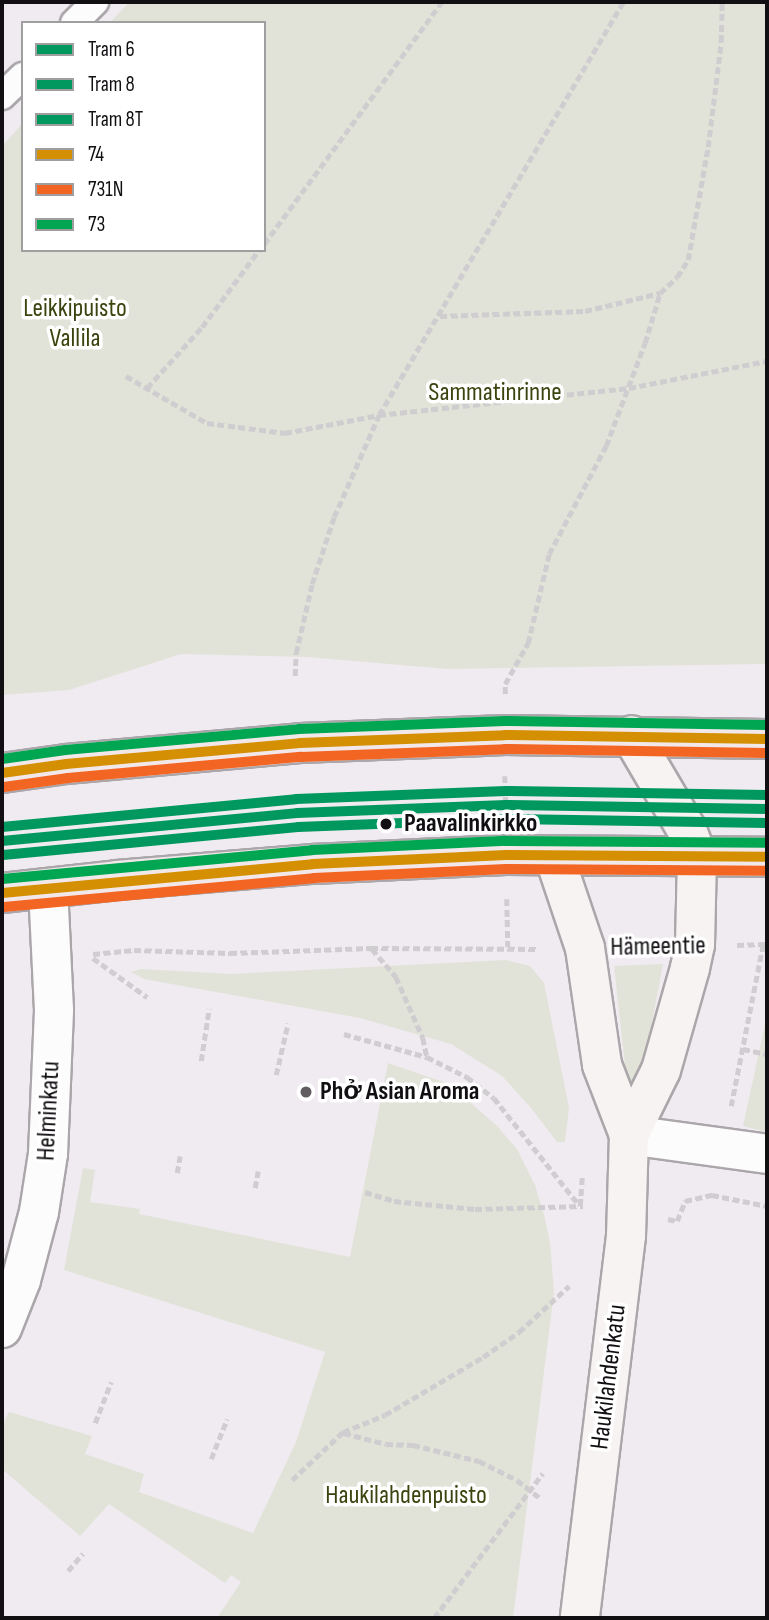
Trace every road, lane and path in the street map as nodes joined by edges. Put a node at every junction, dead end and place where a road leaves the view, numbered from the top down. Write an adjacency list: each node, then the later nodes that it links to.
1 (95, 2): 5 (lane)
2 (442, 2): 8 (path)
3 (623, 2): 11 (path)
4 (722, 2): 10 (path)
5 (76, 21)
6 (21, 78): 7 (lane)
7 (2, 96)
8 (266, 241)
9 (258, 252): 14 (path)
10 (660, 293): 11 (path); 15 (path)
11 (439, 316): 16 (path)
12 (767, 361): 15 (path)
13 (126, 376): 14 (path)
14 (146, 388): 16 (path)
15 (629, 388): 16 (path); 18 (path)
16 (379, 415): 17 (path)
17 (295, 676)
18 (505, 684)
19 (631, 735): 20 (main road); 21 (main road); 23 (street, Haukilahdenkatu)
20 (767, 739)
21 (2, 773)
22 (554, 856): 23 (main road); 25 (main road); 30 (street, Haukilahdenkatu)
23 (696, 856): 24 (main road); 27 (street, Haukilahdenkatu)
24 (767, 857)
25 (48, 888): 26 (main road); 50 (street, Helminkatu)
26 (2, 892)
27 (695, 945): 28 (path, Hämeentie); 30 (path, Hämeentie); 40 (street, Haukilahdenkatu)
28 (765, 945): 35 (path)
29 (371, 948): 30 (path, Hämeentie); 31 (path, Hämeentie); 37 (path)
30 (567, 949): 40 (street, Haukilahdenkatu)
31 (146, 997)
32 (209, 1009): 38 (path)
33 (288, 1023): 39 (path)
34 (344, 1034): 37 (path)
35 (743, 1049): 36 (path); 41 (path)
36 (767, 1054)
37 (427, 1057): 47 (path)
38 (201, 1061)
39 (276, 1075)
40 (629, 1135): 41 (street); 63 (street, Haukilahdenkatu)
41 (723, 1149): 42 (street); 48 (path)
42 (767, 1154)
43 (180, 1156): 45 (path)
44 (258, 1171): 46 (path)
45 (177, 1173)
46 (255, 1188)
47 (365, 1192)
48 (767, 1206)
49 (569, 1286): 54 (path)
50 (2, 1328)
51 (111, 1382): 53 (path)
52 (227, 1419): 55 (path)
53 (94, 1423)
54 (343, 1432): 57 (path); 58 (path)
55 (211, 1460)
56 (543, 1473): 58 (path)
57 (292, 1480)
58 (530, 1490): 59 (path); 62 (path)
59 (540, 1498)
60 (83, 1553): 61 (path)
61 (68, 1571)
62 (433, 1618)
63 (580, 1618)

